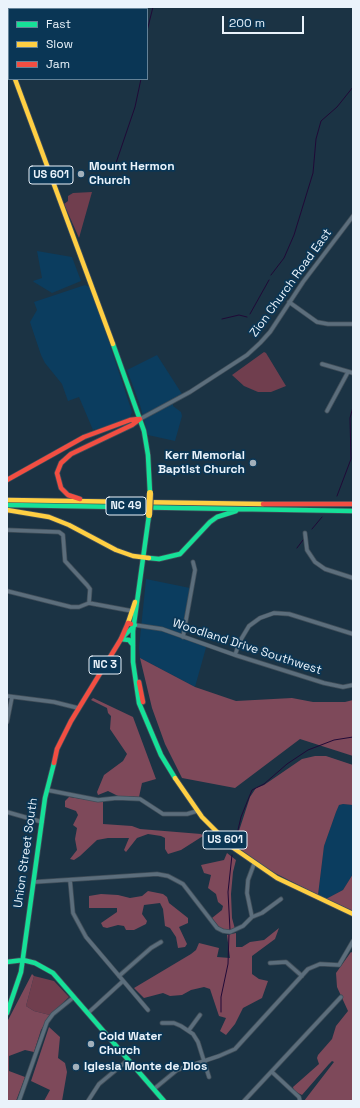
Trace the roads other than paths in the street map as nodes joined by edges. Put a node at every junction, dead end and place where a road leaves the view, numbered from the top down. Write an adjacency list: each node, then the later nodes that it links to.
1 (15, 80): 9 (main road, US 601)
2 (353, 216): 3 (street, Zion Church Road East)
3 (289, 302): 4 (street); 9 (street, Zion Church Road East)
4 (353, 324)
5 (322, 364): 6 (street)
6 (348, 372): 7 (street); 8 (street)
7 (353, 373)
8 (327, 412)
9 (140, 419): 10 (main road); 12 (main road); 20 (main road, US 601, bridge)
10 (7, 480)
11 (7, 500): 12 (main road, NC 49)
12 (93, 501): 14 (main road, NC 49)
13 (7, 504): 15 (main road, NC 49)
14 (353, 504)
15 (245, 509): 17 (main road, NC 49); 20 (main road)
16 (7, 510): 20 (main road)
17 (353, 510)
18 (7, 530): 25 (street)
19 (304, 533): 22 (street)
20 (143, 557): 24 (main road, US 601)
21 (193, 562): 30 (street)
22 (353, 578)
23 (7, 591): 25 (street)
24 (138, 591): 26 (main road, Union Street South); 28 (main road, US 601)
25 (90, 603): 26 (street)
26 (132, 611): 27 (main road, Union Street South)
27 (128, 623): 28 (main road); 31 (main road, Union Street South)
28 (136, 625): 30 (street, Woodland Drive Southwest); 31 (main road, Union Street South / NC 3); 32 (main road, US 601); 38 (main road, US 601)
29 (353, 634): 33 (street)
30 (183, 637): 33 (street, Woodland Drive Southwest)
31 (121, 639): 32 (main road); 37 (main road, Union Street South / NC 3)
32 (133, 645): 38 (main road, US 601)
33 (235, 655): 34 (street, Woodland Drive Southwest)
34 (353, 685)
35 (7, 696): 36 (street)
36 (12, 697): 37 (street); 39 (street)
37 (78, 708): 40 (main road, Union Street South / NC 3)
38 (145, 716): 41 (main road, US 601)
39 (7, 722)
40 (46, 790): 41 (street); 43 (main road, Union Street South / NC 3)
41 (198, 811): 44 (main road, US 601)
42 (7, 812): 43 (street)
43 (42, 822): 46 (main road, Union Street South / NC 3)
44 (254, 864): 48 (main road, US 601); 49 (street)
45 (70, 880): 46 (street); 49 (street); 55 (street)
46 (34, 882): 52 (main road, Union Street South / NC 3)
47 (281, 899): 49 (street)
48 (353, 914)
49 (252, 917)
50 (162, 942): 55 (street)
51 (353, 942): 56 (street)
52 (23, 960): 53 (main road); 58 (main road); 61 (main road, NC 3)
53 (7, 962)
54 (270, 963): 56 (street)
55 (119, 976): 57 (street)
56 (302, 976): 67 (street)
57 (123, 981): 60 (street); 62 (street)
58 (74, 997): 62 (main road); 71 (street)
59 (341, 997): 68 (street)
60 (148, 1010)
61 (7, 1013)
62 (88, 1013): 66 (main road)
63 (200, 1015): 65 (street)
64 (162, 1024): 65 (street)
65 (189, 1030): 67 (street)
66 (128, 1060): 70 (main road); 72 (street)
67 (204, 1061): 69 (street); 70 (street)
68 (272, 1072): 74 (street); 75 (street)
69 (209, 1077)
70 (154, 1090): 73 (main road)
71 (19, 1101)
72 (88, 1101)
73 (164, 1101)
74 (244, 1101)
75 (300, 1101)

